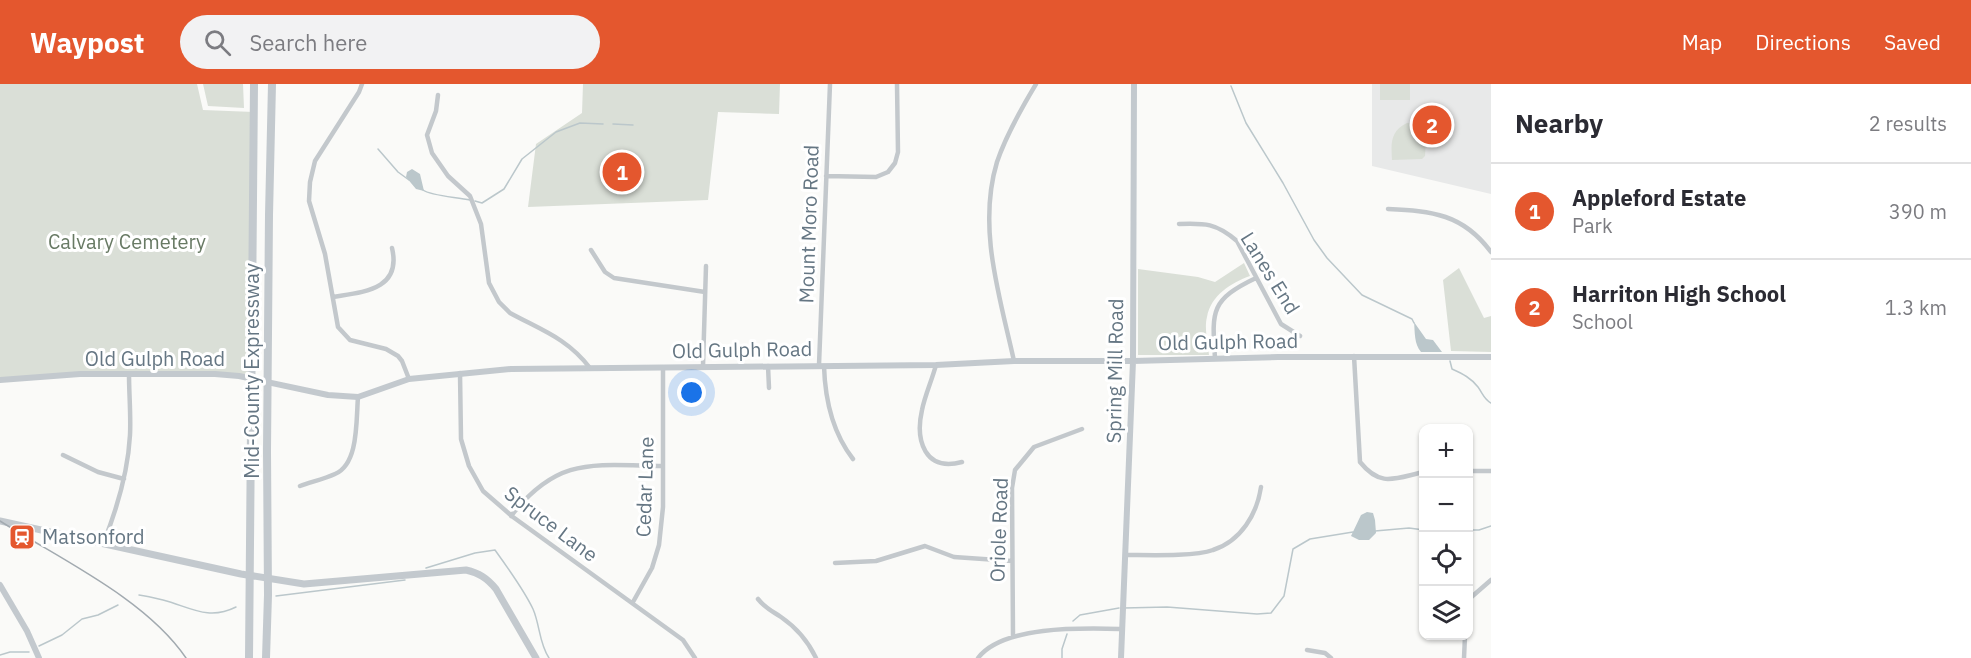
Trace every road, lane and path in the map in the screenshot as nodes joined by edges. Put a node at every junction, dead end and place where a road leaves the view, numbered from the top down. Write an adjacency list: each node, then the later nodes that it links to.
1 (254, 84): 64 (highway, Mid-County Expressway)
2 (272, 84): 65 (highway, Mid-County Expressway)
3 (362, 84): 18 (street)
4 (830, 84): 9 (street, Mount Moro Road)
5 (897, 84): 9 (street)
6 (1036, 84): 23 (street)
7 (1134, 84): 24 (street, Spring Mill Road)
8 (438, 95): 29 (street)
9 (826, 176): 28 (street, Mount Moro Road)
10 (1388, 209): 14 (street)
11 (1179, 224): 16 (street, Lanes End)
12 (392, 248): 18 (street)
13 (591, 250): 17 (street)
14 (1491, 252)
15 (706, 266): 17 (street)
16 (1256, 278): 19 (street, Lanes End); 22 (street)
17 (705, 292): 26 (street)
18 (333, 297): 33 (street)
19 (1300, 336)
20 (1354, 356): 21 (street, Old Gulph Road); 22 (street, Old Gulph Road); 44 (street)
21 (1491, 357)
22 (1215, 358): 24 (street, Old Gulph Road)
23 (1014, 361): 24 (street, Old Gulph Road); 25 (street, Old Gulph Road)
24 (1133, 361): 51 (street, Spring Mill Road)
25 (936, 365): 28 (street, Old Gulph Road); 40 (street)
26 (703, 366): 27 (street, Old Gulph Road); 30 (street, Old Gulph Road)
27 (768, 366): 28 (street, Old Gulph Road); 35 (street)
28 (822, 366): 39 (street, Mount Moro Road)
29 (590, 368): 30 (street, Old Gulph Road); 32 (street, Old Gulph Road)
30 (663, 368): 41 (street, Cedar Lane)
31 (129, 373): 34 (street, Old Gulph Road); 36 (street, Old Gulph Road); 45 (street)
32 (460, 373): 33 (street, Old Gulph Road); 48 (street, Spruce Lane)
33 (409, 378): 36 (street, Old Gulph Road)
34 (0, 380)
35 (769, 388)
36 (358, 397): 46 (street)
37 (1082, 429): 52 (street, Oriole Road)
38 (63, 455): 45 (street)
39 (853, 459)
40 (962, 462)
41 (663, 466): 48 (street); 58 (street, Cedar Lane)
42 (1473, 471): 43 (street)
43 (1491, 471)
44 (1419, 473)
45 (124, 479): 50 (street)
46 (300, 486)
47 (1261, 487): 51 (street)
48 (511, 516): 58 (street, Spruce Lane)
49 (0, 521): 50 (main road)
50 (103, 544): 66 (main road)
51 (1125, 555): 59 (street, Spring Mill Road)
52 (1012, 561): 53 (street); 60 (street, Oriole Road)
53 (835, 563)
54 (1491, 580): 56 (street)
55 (0, 585): 63 (street)
56 (1473, 596)
57 (758, 599): 68 (street)
58 (633, 602): 67 (street, Spruce Lane)
59 (1122, 628): 60 (street); 70 (street, Spring Mill Road)
60 (1013, 636): 69 (street)
61 (1465, 640): 72 (street)
62 (1306, 650): 71 (street)
63 (39, 658)
64 (249, 658)
65 (266, 658)
66 (536, 658)
67 (695, 658)
68 (816, 658)
69 (978, 658)
70 (1121, 658)
71 (1331, 658)
72 (1464, 658)

